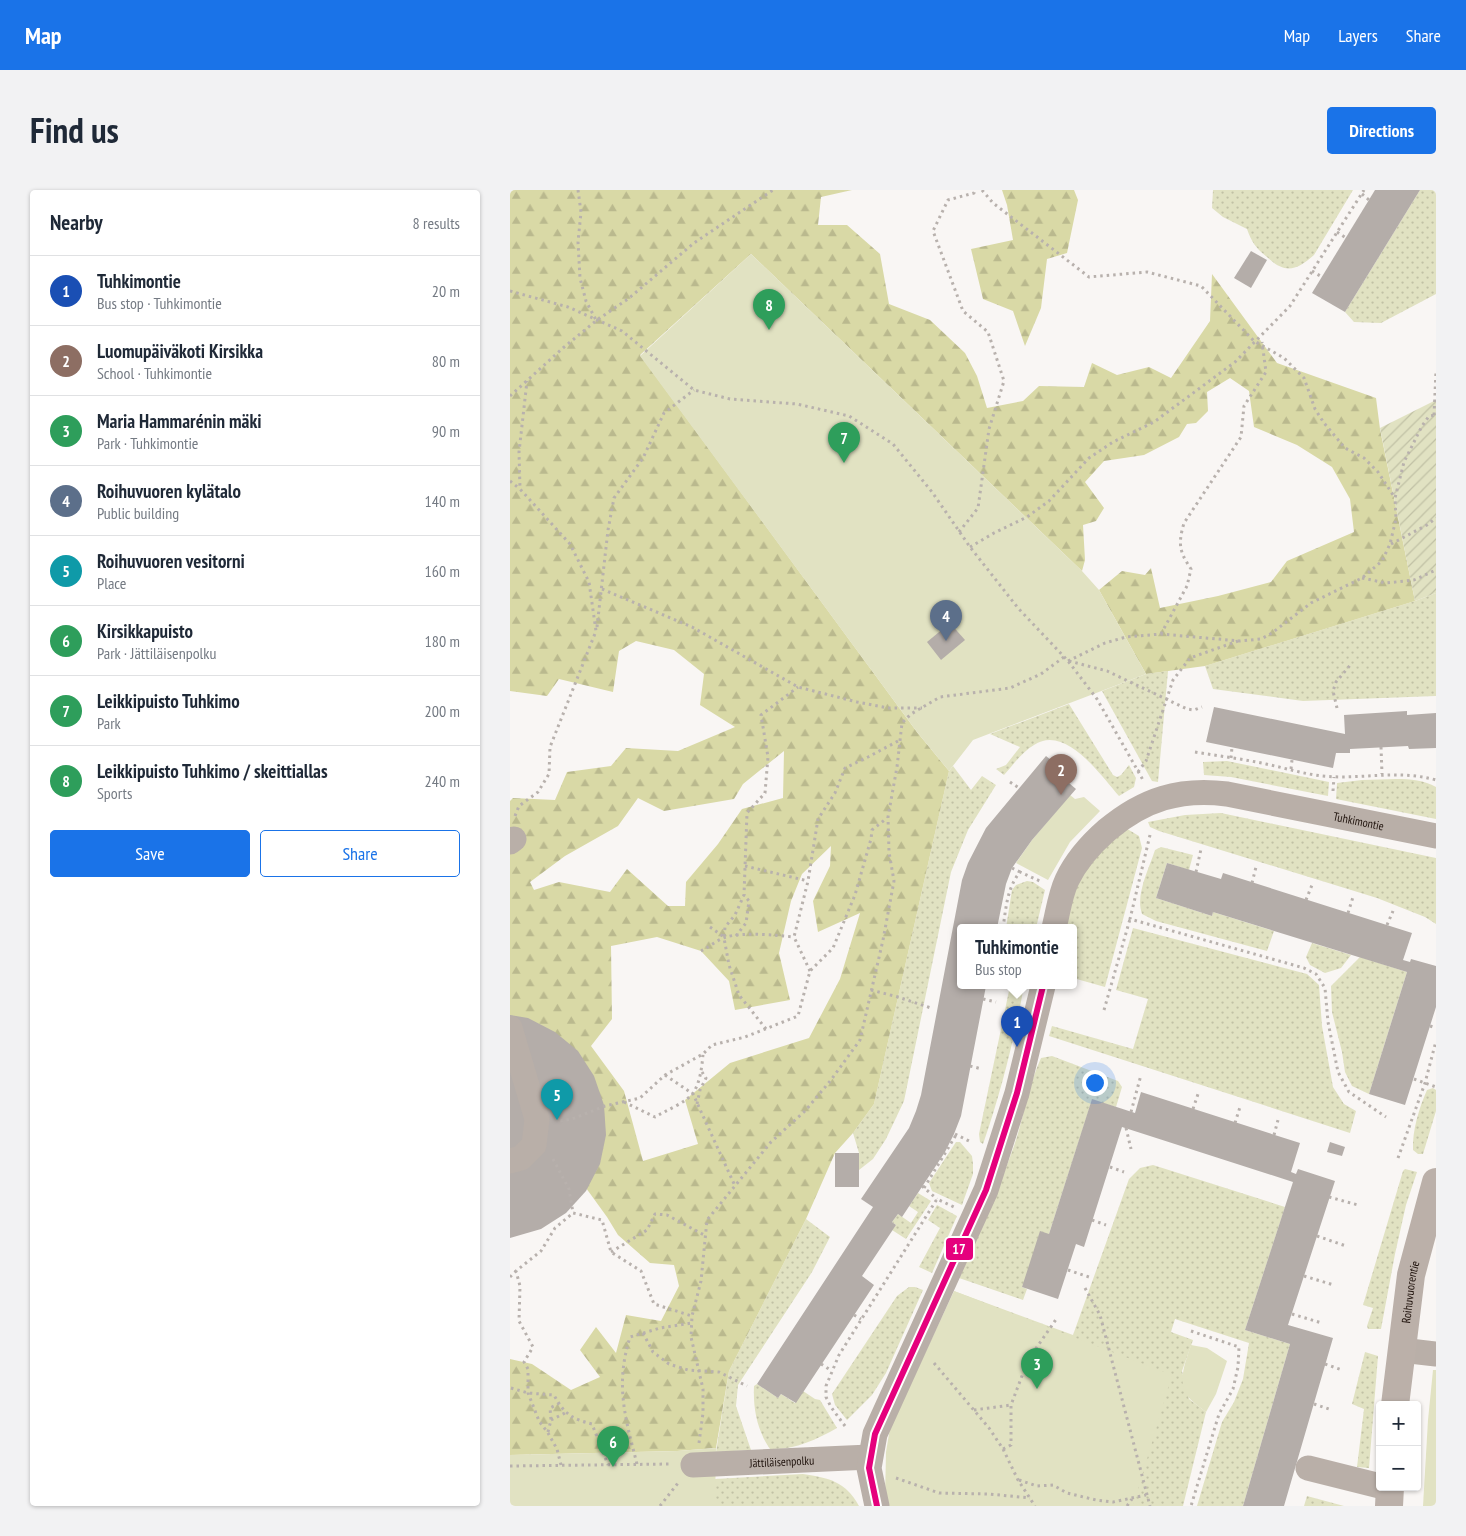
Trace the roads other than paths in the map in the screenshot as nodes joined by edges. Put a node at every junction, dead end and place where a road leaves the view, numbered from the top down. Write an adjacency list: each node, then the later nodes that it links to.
1 (1436, 836): 2 (street, Tuhkimontie)
2 (1055, 924)
3 (1042, 989): 11 (street)
4 (510, 1028): 5 (street)
5 (518, 1083): 6 (street)
6 (510, 1161)
7 (1436, 1182): 8 (main road, Roihuvuorentie)
8 (1401, 1350): 9 (street); 10 (main road, Roihuvuorentie)
9 (1436, 1354)
10 (1395, 1401)
11 (870, 1463): 12 (street, Jättiläisenpolku); 16 (street)
12 (693, 1464)
13 (1308, 1468): 14 (street)
14 (1376, 1485)
15 (1390, 1491): 17 (main road)
16 (877, 1506)
17 (1389, 1506)

